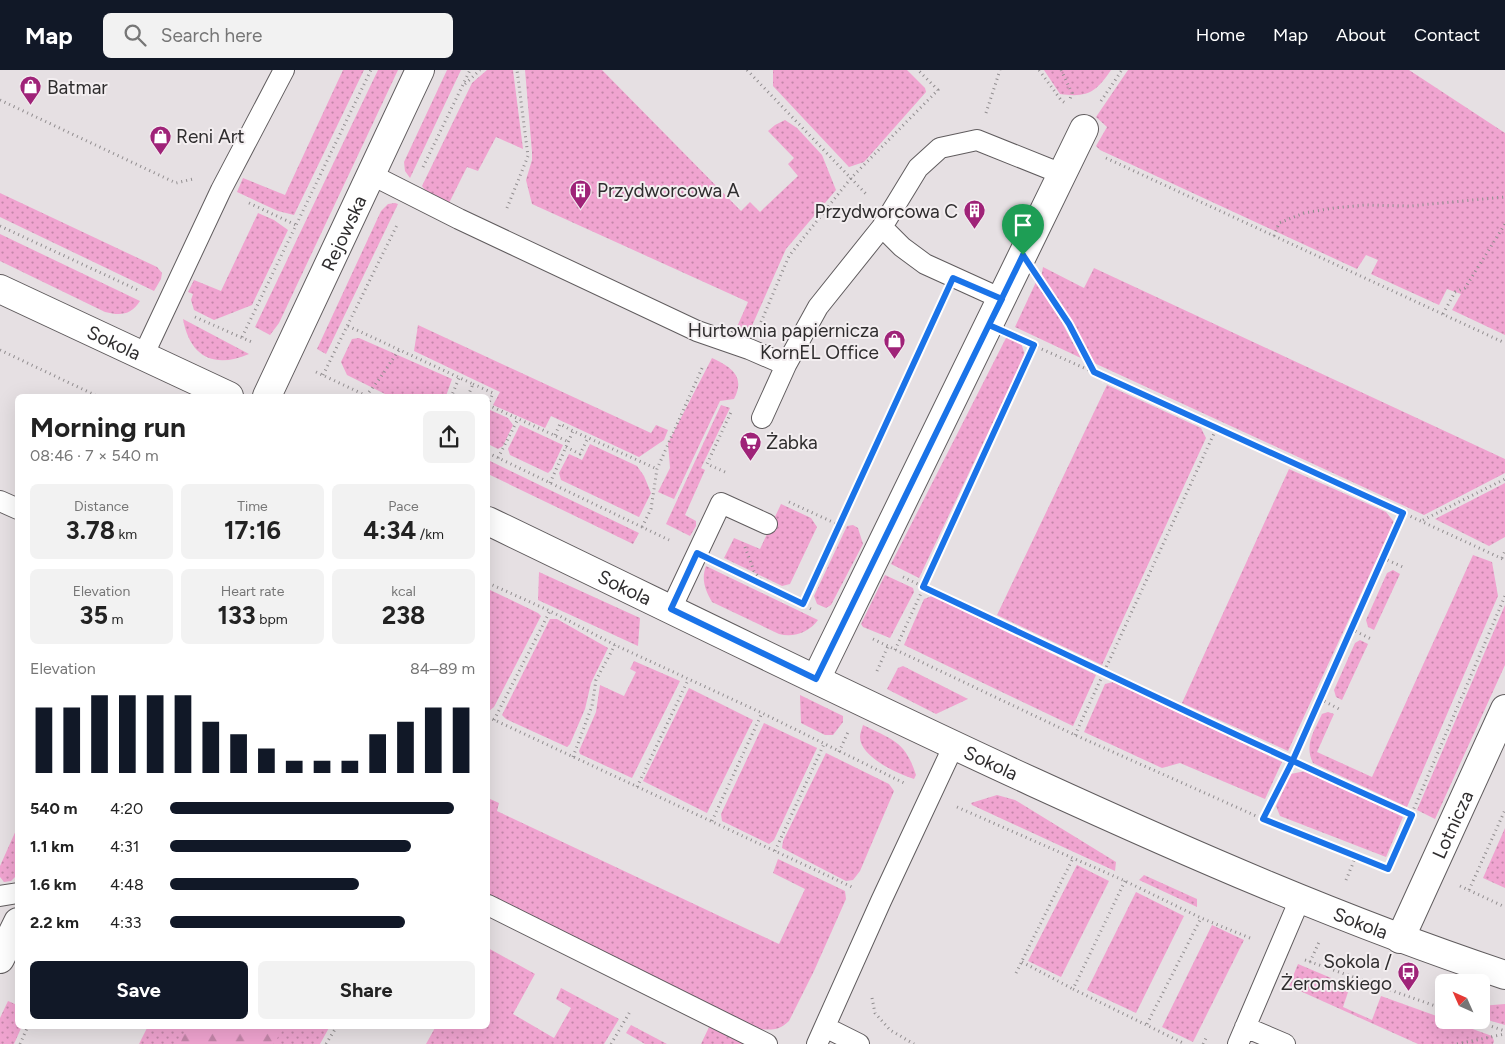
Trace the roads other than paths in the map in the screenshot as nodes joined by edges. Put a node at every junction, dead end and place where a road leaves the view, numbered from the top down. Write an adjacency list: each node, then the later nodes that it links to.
1 (284, 70): 9 (lane)
2 (420, 70): 4 (street, Rejowska)
3 (1081, 137): 5 (street)
4 (370, 174): 10 (lane); 12 (street, Rejowska)
5 (1062, 174): 6 (lane); 8 (street)
6 (882, 227): 8 (lane); 10 (lane)
7 (0, 289): 9 (street, Sokola)
8 (1002, 299): 19 (street)
9 (143, 356): 11 (street, Sokola)
10 (786, 365): 13 (lane)
11 (225, 394)
12 (267, 394)
13 (762, 418)
14 (0, 501): 15 (lane)
15 (15, 508)
16 (490, 521): 18 (street, Sokola)
17 (767, 524): 18 (lane)
18 (671, 609): 19 (street, Sokola)
19 (816, 679): 21 (street, Sokola)
20 (1505, 709): 27 (street, Lotnicza)
21 (954, 746): 24 (street, Sokola); 30 (lane)
22 (15, 894): 23 (lane)
23 (0, 896)
24 (1300, 899): 27 (street, Sokola); 31 (lane)
25 (490, 906): 32 (lane)
26 (15, 928): 28 (street)
27 (1400, 939): 29 (street, Sokola)
28 (0, 959)
29 (1505, 975)
30 (821, 1035): 33 (lane)
31 (1242, 1036): 34 (lane)
32 (767, 1044)
33 (859, 1044)
34 (1285, 1044)

